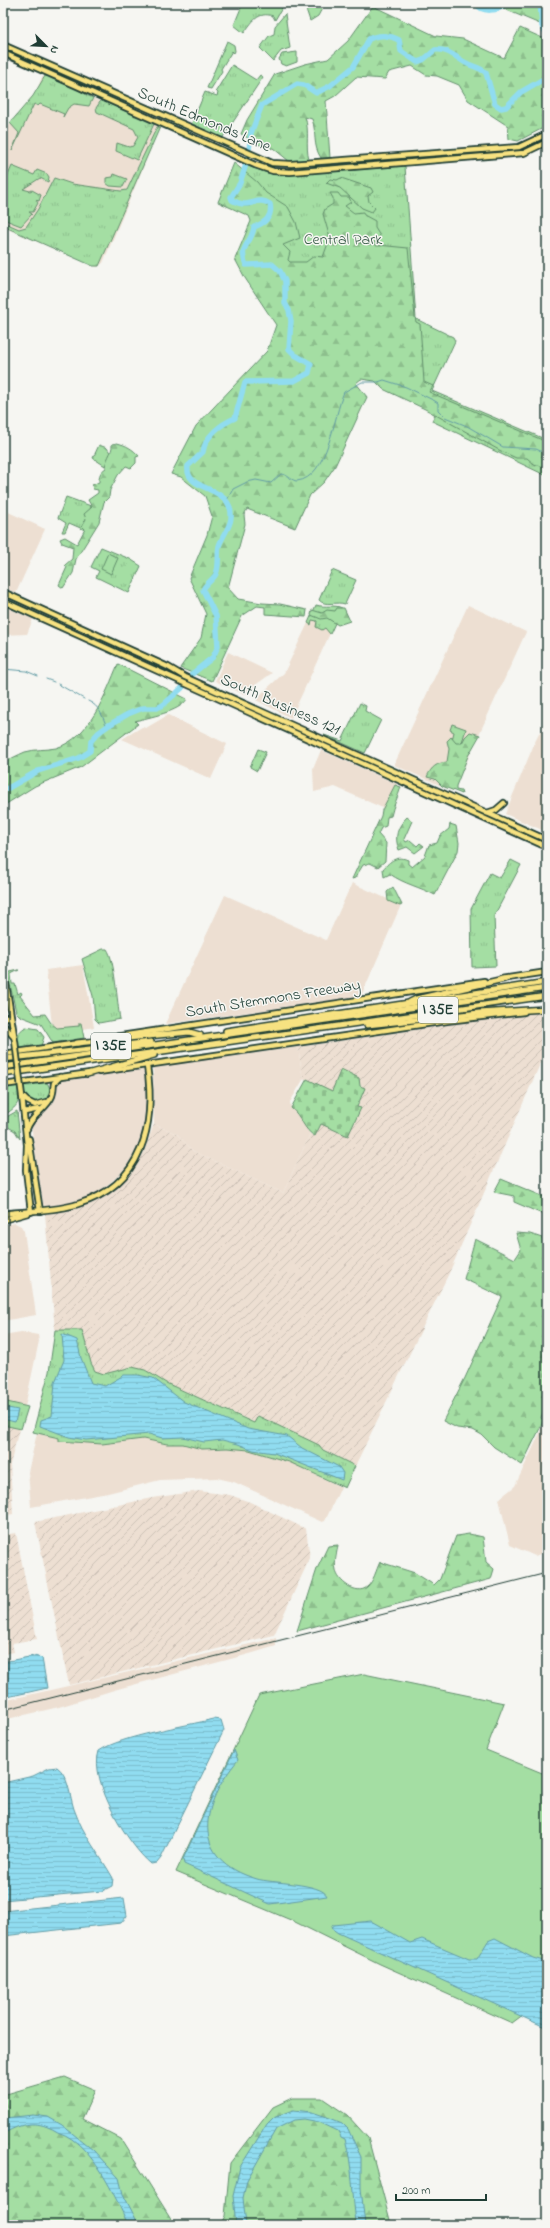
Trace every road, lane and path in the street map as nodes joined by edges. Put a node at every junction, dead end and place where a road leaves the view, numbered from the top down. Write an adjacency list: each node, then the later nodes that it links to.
1 (3, 45): 3 (main road, South Edmonds Lane)
2 (3, 53): 4 (main road, South Edmonds Lane)
3 (100, 89): 4 (main road); 5 (main road, South Edmonds Lane)
4 (98, 95): 6 (main road, South Edmonds Lane)
5 (547, 134)
6 (547, 142)
7 (3, 592): 10 (main road, South Business 121)
8 (3, 601): 13 (main road, South Business 121)
9 (504, 803): 10 (main road)
10 (487, 813): 11 (main road, South Business 121)
11 (540, 837): 12 (main road, South Business 121); 13 (main road)
12 (547, 840): 14 (main road)
13 (537, 842): 14 (main road, South Business 121)
14 (546, 846)
15 (3, 965): 20 (main road)
16 (547, 972): 17 (main road, South Stemmons Freeway)
17 (504, 979): 22 (highway); 31 (main road, South Stemmons Freeway)
18 (547, 982): 22 (highway, South Stemmons Freeway / I 35E)
19 (547, 988): 36 (highway)
20 (8, 996): 23 (main road); 26 (main road)
21 (547, 996): 28 (highway, I 35E)
22 (405, 1005): 29 (highway, South Stemmons Freeway / I 35E)
23 (3, 1007)
24 (546, 1009): 28 (highway); 35 (main road)
25 (3, 1017): 26 (main road)
26 (11, 1017): 30 (main road)
27 (3, 1025): 30 (main road)
28 (330, 1028): 32 (highway, I 35E)
29 (200, 1035): 31 (highway); 34 (highway, South Stemmons Freeway / I 35E)
30 (15, 1039): 42 (main road, bridge)
31 (77, 1043): 33 (main road, South Stemmons Freeway)
32 (176, 1049): 37 (highway, I 35E); 38 (highway)
33 (3, 1054)
34 (3, 1059)
35 (147, 1066): 38 (main road); 46 (main road)
36 (3, 1067)
37 (3, 1074)
38 (87, 1074): 39 (main road)
39 (60, 1077): 40 (main road); 43 (main road)
40 (43, 1079): 41 (main road); 42 (main road)
41 (3, 1085)
42 (22, 1096): 44 (main road); 47 (main road)
43 (41, 1109): 44 (main road); 45 (main road)
44 (25, 1112): 45 (main road)
45 (27, 1129): 46 (main road)
46 (40, 1211): 47 (main road)
47 (31, 1212): 48 (main road); 49 (main road)
48 (3, 1214)
49 (3, 1220)

